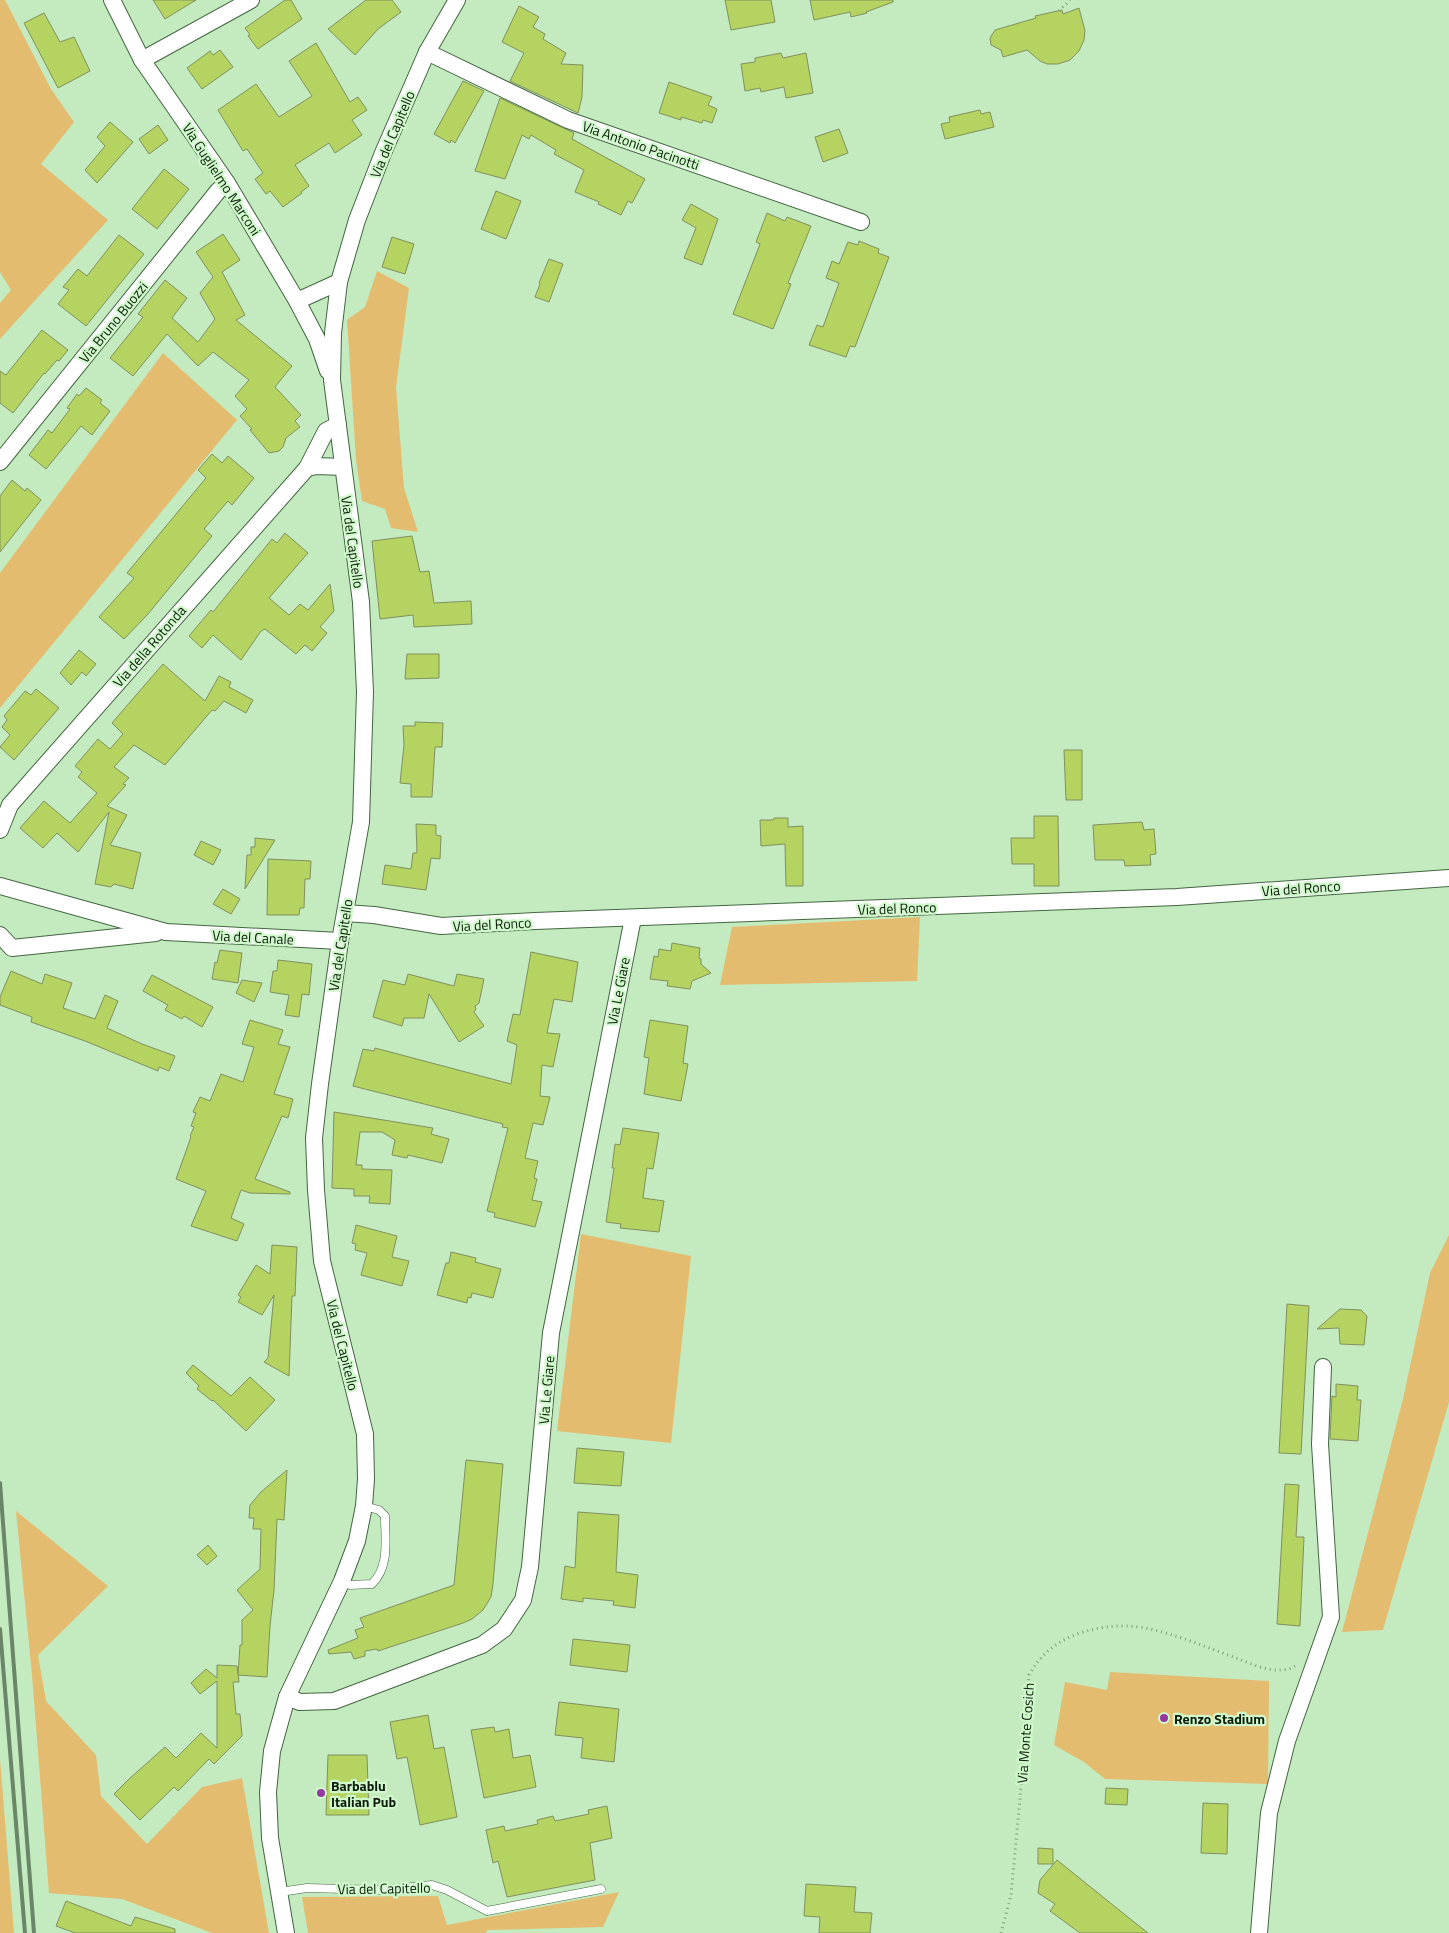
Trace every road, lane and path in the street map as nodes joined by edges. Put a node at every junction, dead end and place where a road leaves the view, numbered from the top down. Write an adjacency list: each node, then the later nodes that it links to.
1 (112, 0): 7 (street, Via Guglielmo Marconi)
2 (251, 0): 7 (street)
3 (457, 0): 6 (street, Via del Capitello)
4 (1070, 0): 5 (path)
5 (1058, 10)
6 (427, 52): 9 (street, Via Antonio Pacinotti); 10 (street, Via del Capitello)
7 (142, 60): 8 (street, Via Guglielmo Marconi)
8 (227, 183): 11 (street, Via Guglielmo Marconi); 14 (street, Via Bruno Buozzi)
9 (861, 222)
10 (339, 282): 11 (street); 12 (street, Via del Capitello)
11 (296, 301): 12 (street, Via Guglielmo Marconi)
12 (332, 380): 13 (street, Via del Capitello)
13 (338, 426): 15 (street, Via del Capitello); 16 (street, Via della Rotonda)
14 (0, 462)
15 (343, 467): 16 (street); 20 (street, Via del Capitello)
16 (307, 468): 17 (street, Via della Rotonda)
17 (0, 830)
18 (1449, 878): 21 (street, Via del Ronco)
19 (0, 886): 22 (street, Via del Canale)
20 (345, 913): 21 (street, Via del Ronco); 24 (street, Via del Capitello)
21 (633, 918): 29 (street, Via Le Giare)
22 (166, 932): 23 (street, Via del Canale); 24 (street, Via del Canale)
23 (0, 935)
24 (340, 941): 26 (street, Via del Capitello)
25 (1323, 1367): 34 (street)
26 (364, 1506): 27 (street, Via del Capitello); 27 (lane)
27 (342, 1581): 29 (street, Via del Capitello)
28 (1298, 1664): 33 (path, Via Monte Cosich)
29 (287, 1697): 31 (street, Via del Capitello)
30 (601, 1889): 31 (lane, Via del Capitello)
31 (280, 1892): 32 (street, Via del Capitello)
32 (286, 1933)
33 (1001, 1933)
34 (1259, 1933)

